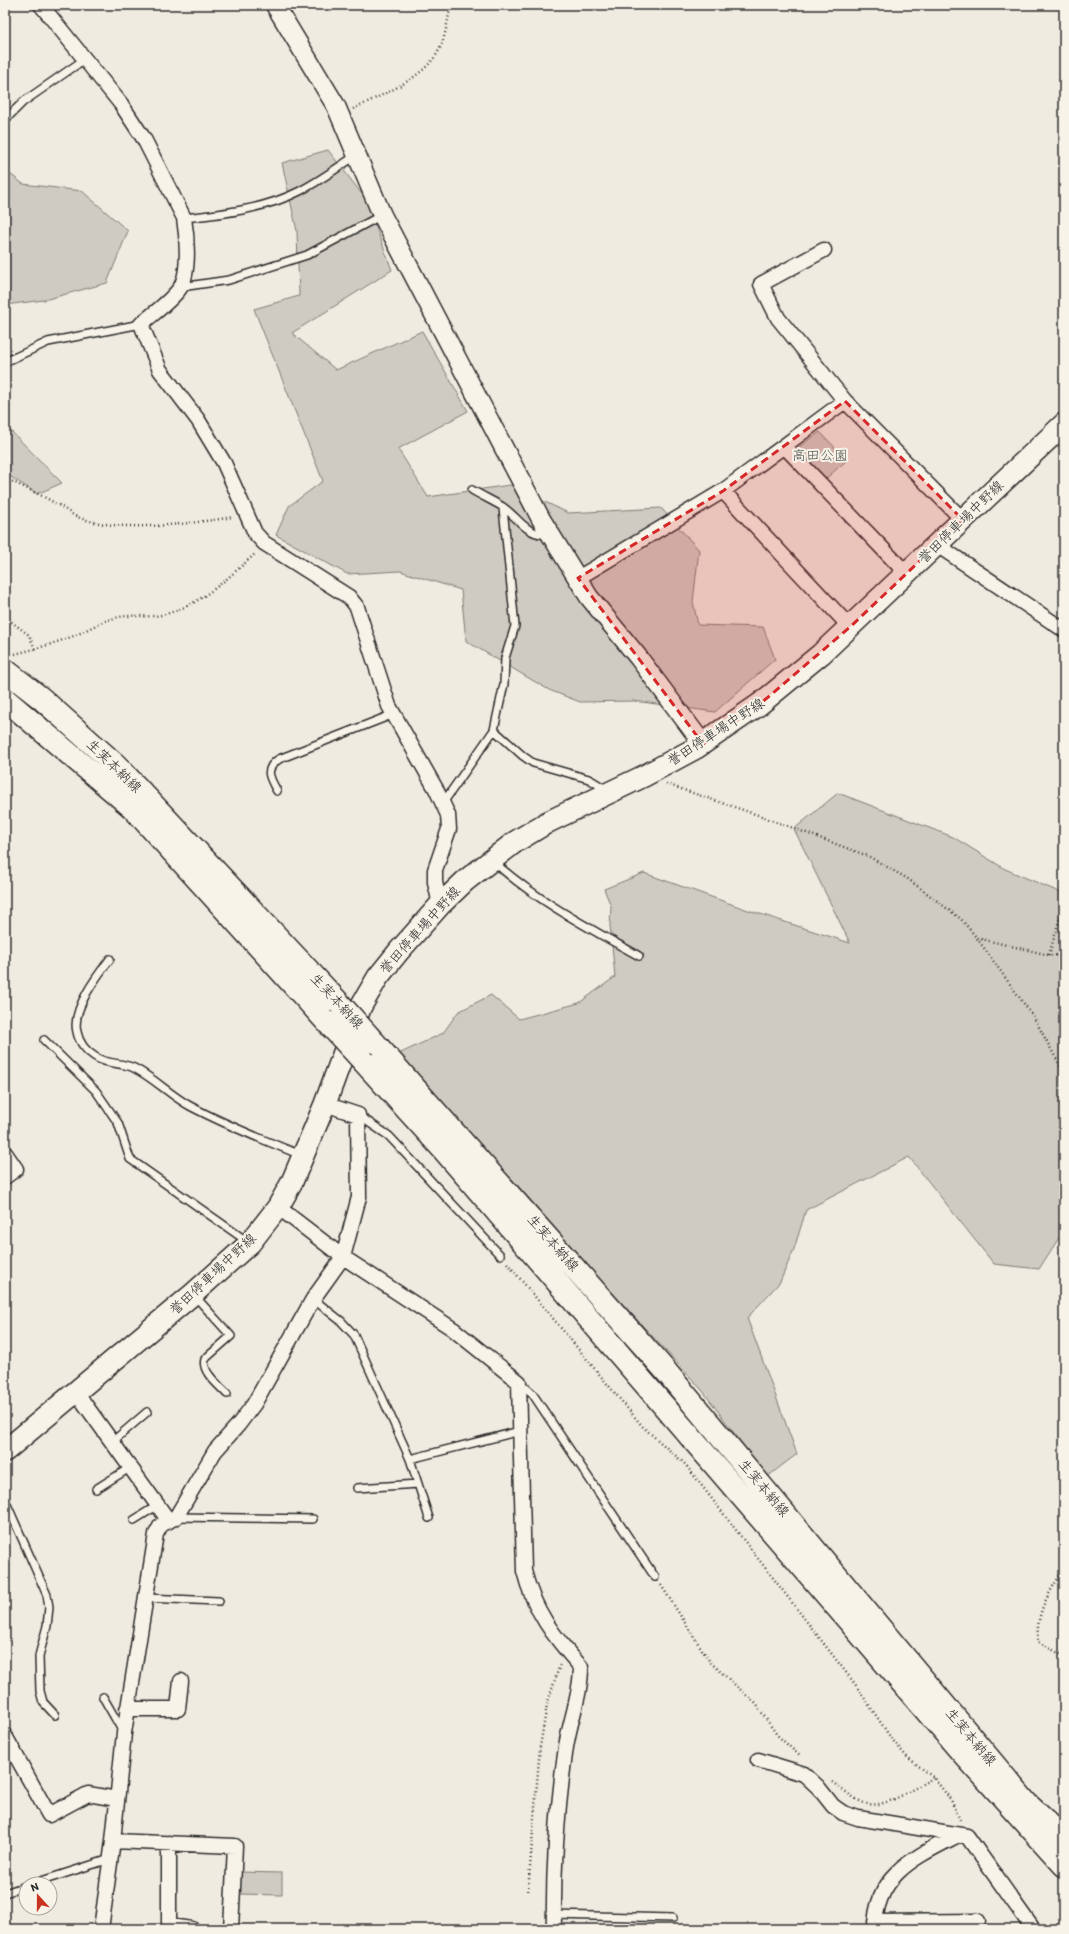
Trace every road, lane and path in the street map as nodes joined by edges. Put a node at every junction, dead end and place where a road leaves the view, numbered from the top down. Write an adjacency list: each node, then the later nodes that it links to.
1 (41, 5): 4 (street)
2 (275, 5): 5 (street)
3 (451, 5): 5 (path)
4 (85, 59): 6 (lane); 9 (street)
5 (341, 116): 7 (street)
6 (5, 120)
7 (357, 155): 8 (street); 9 (lane)
8 (382, 214): 11 (lane); 23 (street)
9 (184, 218): 11 (street)
10 (824, 250): 14 (street)
11 (181, 287): 12 (street)
12 (141, 324): 13 (lane); 21 (street)
13 (5, 362)
14 (845, 401): 16 (street); 22 (street)
15 (1064, 424): 22 (main road, 誉田停車場中野線)
16 (784, 446): 19 (street); 26 (street)
17 (5, 478): 21 (path)
18 (472, 490): 20 (lane)
19 (723, 491): 27 (street); 29 (street)
20 (503, 508): 23 (lane); 35 (lane)
21 (248, 514): 24 (street)
22 (963, 520): 25 (main road, 誉田停車場中野線)
23 (550, 535): 27 (street)
24 (266, 544): 31 (path); 34 (street)
25 (937, 545): 26 (main road, 誉田停車場中野線); 30 (street)
26 (907, 574): 29 (main road, 誉田停車場中野線)
27 (578, 578): 36 (street)
28 (5, 617): 31 (path)
29 (850, 627): 36 (main road, 誉田停車場中野線)
30 (1064, 630)
31 (35, 649): 32 (path)
32 (9, 662): 97 (main road, 生実本納線, bridge)
33 (5, 699): 97 (main road, 生実本納線, bridge)
34 (394, 714): 38 (lane); 40 (street)
35 (494, 730): 39 (lane); 40 (lane)
36 (703, 744): 37 (main road, 誉田停車場中野線)
37 (644, 776): 39 (main road, 誉田停車場中野線); 44 (path)
38 (277, 791)
39 (610, 792): 41 (main road, 誉田停車場中野線)
40 (443, 803): 43 (street)
41 (491, 859): 43 (main road, 誉田停車場中野線); 46 (lane)
42 (1064, 904): 45 (path)
43 (440, 905): 51 (main road, 誉田停車場中野線)
44 (976, 937): 45 (path); 50 (path)
45 (1049, 955): 47 (path)
46 (639, 956)
47 (1064, 956)
48 (110, 959): 54 (lane)
49 (44, 1040): 57 (lane)
50 (1064, 1073)
51 (324, 1104): 52 (street); 54 (main road, 誉田停車場中野線)
52 (358, 1115): 58 (lane); 59 (street)
53 (5, 1153): 55 (street)
54 (303, 1156): 56 (main road, 誉田停車場中野線)
55 (5, 1176)
56 (278, 1207): 57 (main road, 誉田停車場中野線); 59 (street)
57 (250, 1243): 60 (main road, 誉田停車場中野線)
58 (500, 1255): 94 (path)
59 (343, 1257): 61 (street); 62 (street)
60 (193, 1294): 63 (main road, 誉田停車場中野線); 64 (lane)
61 (313, 1299): 69 (lane); 77 (street)
62 (519, 1382): 66 (street); 81 (lane)
63 (76, 1392): 67 (street); 68 (main road, 誉田停車場中野線)
64 (227, 1394)
65 (147, 1412): 67 (lane)
66 (520, 1431): 69 (lane); 84 (street)
67 (112, 1442): 70 (street)
68 (5, 1452)
69 (410, 1459): 71 (lane)
70 (131, 1467): 73 (lane); 75 (street)
71 (418, 1484): 72 (lane); 76 (lane)
72 (357, 1488)
73 (96, 1489)
74 (5, 1500): 89 (lane)
75 (158, 1505): 77 (street); 78 (lane)
76 (429, 1518)
77 (172, 1519): 79 (lane); 82 (street)
78 (134, 1520)
79 (313, 1520)
80 (1064, 1569): 85 (path)
81 (655, 1577): 93 (path)
82 (145, 1598): 83 (lane); 88 (street)
83 (219, 1601)
84 (564, 1649): 108 (path); 112 (street)
85 (1064, 1656)
86 (181, 1681): 88 (street)
87 (103, 1697): 90 (lane)
88 (127, 1708): 90 (street)
89 (55, 1715)
90 (124, 1733): 96 (street)
91 (5, 1736): 96 (street)
92 (758, 1760): 93 (street)
93 (804, 1768): 98 (street)
94 (934, 1778): 95 (path); 98 (path)
95 (829, 1779)
96 (117, 1799): 100 (street)
97 (1018, 1805): 99 (main road); 102 (main road, 生実本納線); 104 (main road, 生実本納線); 106 (main road)
98 (962, 1836): 113 (street); 117 (street)
99 (1064, 1838)
100 (113, 1841): 101 (street); 103 (street)
101 (169, 1843): 115 (street); 116 (street)
102 (1064, 1849)
103 (110, 1859): 105 (lane); 114 (street)
104 (1064, 1865)
105 (57, 1876)
106 (1064, 1883)
107 (18, 1888): 109 (lane)
108 (528, 1891)
109 (5, 1892)
110 (673, 1918): 112 (lane)
111 (978, 1921): 113 (street)
112 (554, 1922)
113 (875, 1925)
114 (101, 1929)
115 (192, 1929)
116 (231, 1929)
117 (1033, 1929)

